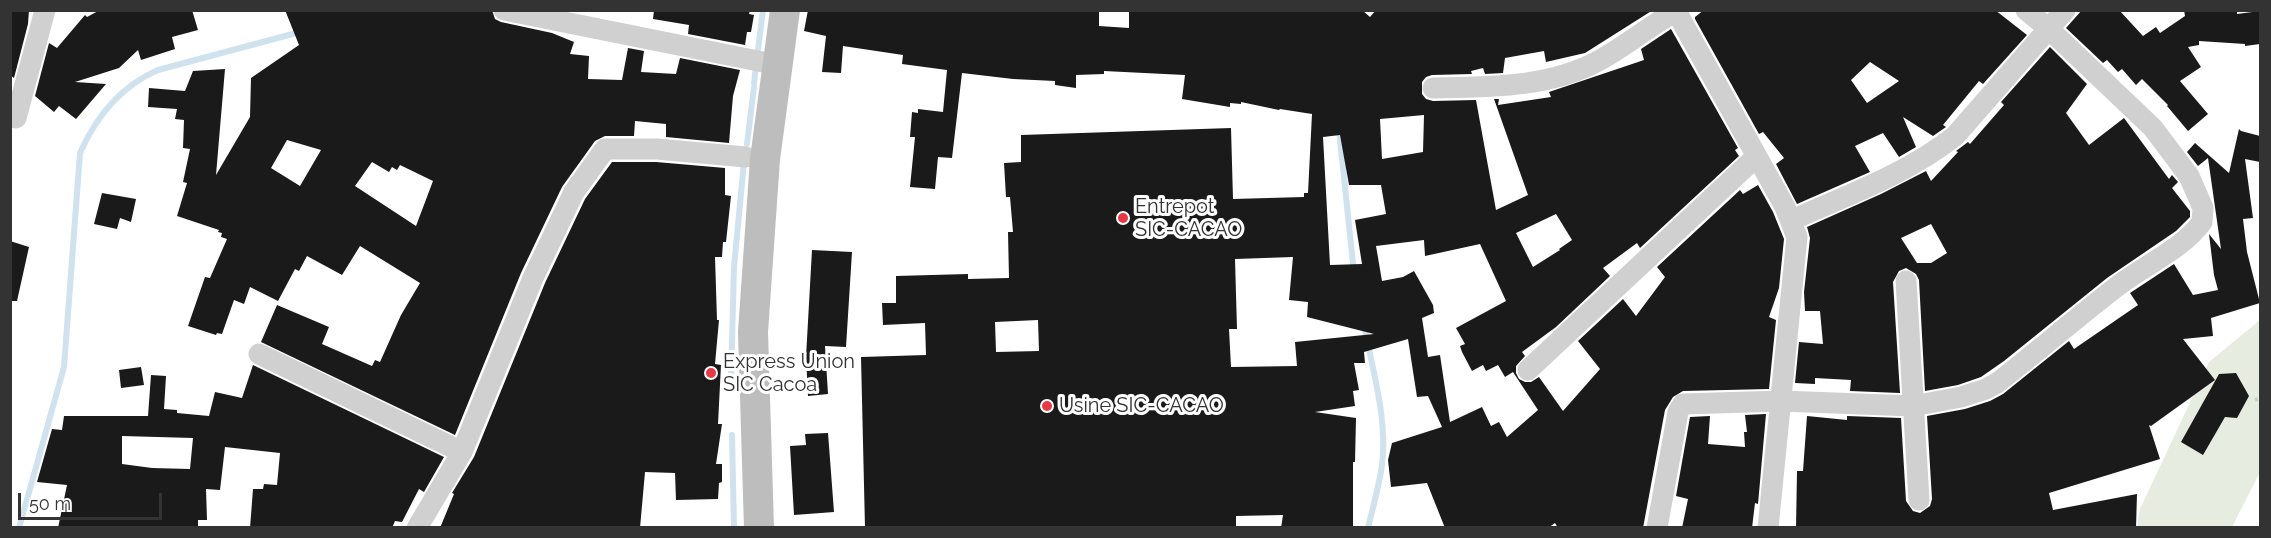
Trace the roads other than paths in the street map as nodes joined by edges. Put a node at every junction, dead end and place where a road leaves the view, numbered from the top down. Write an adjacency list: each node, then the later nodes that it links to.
1 (45, 10): 11 (street)
2 (504, 10): 9 (street)
3 (766, 10): 9 (main road)
4 (785, 10): 9 (main road)
5 (2026, 10): 8 (street)
6 (2065, 10): 8 (street)
7 (1677, 11): 10 (street); 13 (street)
8 (2050, 30): 14 (street); 19 (street)
9 (769, 63): 12 (main road); 24 (main road)
10 (1433, 88)
11 (10, 117)
12 (746, 157): 20 (street); 23 (main road)
13 (1756, 157): 14 (street); 17 (street)
14 (1791, 220): 18 (street)
15 (1906, 281): 19 (street)
16 (259, 354): 20 (street)
17 (1528, 370)
18 (1781, 401): 19 (street); 25 (street); 26 (street)
19 (1914, 406): 21 (street)
20 (462, 452): 22 (street)
21 (1919, 500)
22 (417, 528)
23 (740, 528)
24 (759, 528)
25 (1657, 528)
26 (1768, 528)

